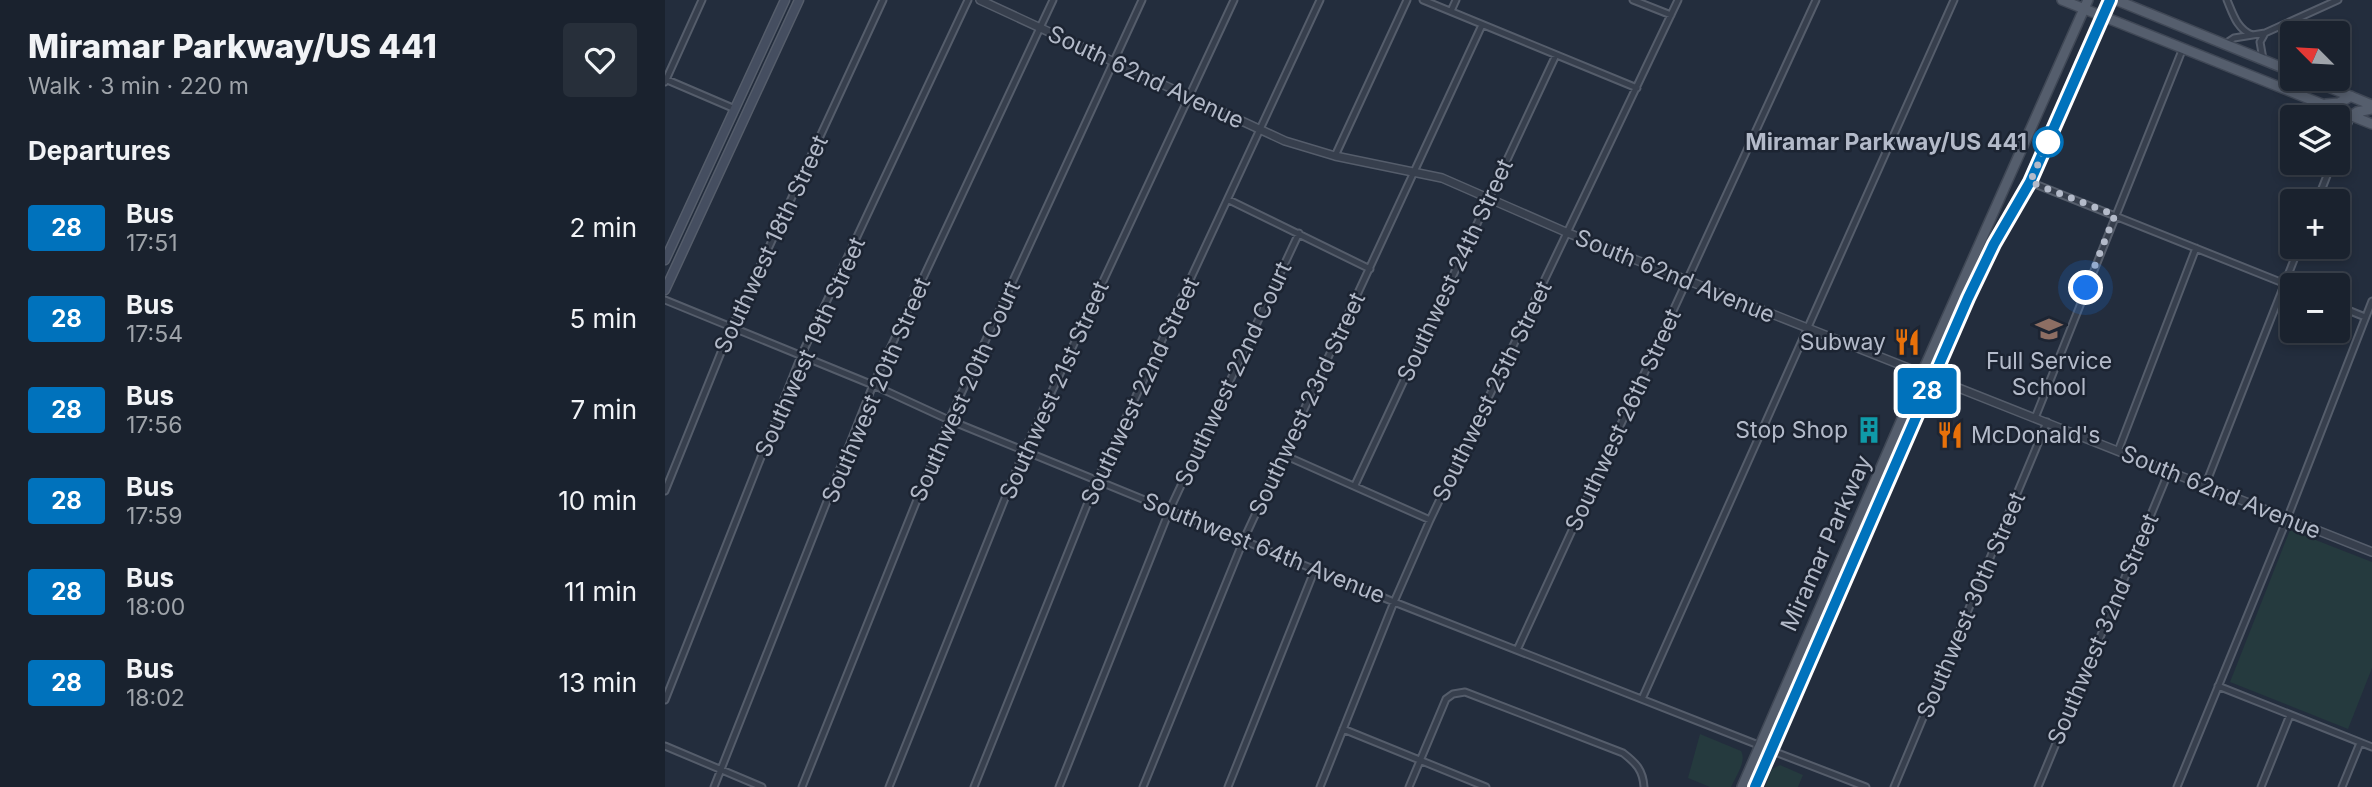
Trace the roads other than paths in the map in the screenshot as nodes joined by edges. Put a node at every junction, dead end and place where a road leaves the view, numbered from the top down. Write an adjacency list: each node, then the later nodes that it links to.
1 (702, 0): 39 (street)
2 (785, 0): 46 (main road)
3 (799, 0): 56 (main road)
4 (883, 0): 70 (street, Southwest 18th Street)
5 (968, 0): 72 (street, Southwest 19th Street)
6 (980, 0): 29 (street, South 62nd Avenue)
7 (1053, 0): 29 (street, Southwest 20th Street)
8 (1142, 0): 37 (street, Southwest 20th Court)
9 (1234, 0): 42 (street, Southwest 21st Street)
10 (1320, 0): 49 (street, Southwest 22nd Street)
11 (1407, 0): 50 (street)
12 (1423, 0): 24 (street)
13 (1455, 0): 24 (street)
14 (1633, 0): 25 (street)
15 (1678, 0): 25 (street, Southwest 25th Street)
16 (1816, 0): 62 (street, Southwest 26th Street)
17 (1954, 0): 71 (street)
18 (2061, 0): 23 (main road)
19 (2110, 0): 26 (main road, Miramar Parkway)
20 (2116, 0): 33 (main road)
21 (2227, 0): 28 (street)
22 (2338, 0): 30 (street)
23 (2086, 4): 26 (main road); 73 (main road, Miramar Parkway)
24 (1451, 11): 27 (street)
25 (1671, 15): 40 (street, Southwest 25th Street)
26 (2103, 16): 34 (main road); 52 (main road, Miramar Parkway)
27 (1482, 25): 35 (street); 51 (street, Southwest 23rd Street)
28 (2238, 25): 31 (street); 32 (street)
29 (1040, 28): 37 (street, South 62nd Avenue); 75 (street, Southwest 20th Street)
30 (2265, 33): 31 (street); 36 (street)
31 (2252, 36): 32 (street)
32 (2234, 38): 33 (street)
33 (2225, 44): 36 (main road)
34 (2183, 48): 44 (main road); 55 (street)
35 (1556, 55): 40 (street); 53 (street, Southwest 24th Street)
36 (2264, 60): 38 (main road)
37 (1114, 62): 42 (street, South 62nd Avenue); 77 (street, Southwest 20th Court)
38 (2280, 67)
39 (665, 80): 46 (street)
40 (1637, 88): 58 (street, Southwest 25th Street)
41 (2339, 91): 43 (main road)
42 (1189, 95): 49 (street, South 62nd Avenue); 79 (street, Southwest 21st Street)
43 (2351, 96): 44 (main road); 45 (main road)
44 (2321, 103): 47 (main road)
45 (2372, 107): 47 (main road)
46 (735, 109): 56 (main road); 60 (main road)
47 (2351, 116): 48 (main road)
48 (2372, 124)
49 (1260, 130): 50 (street, South 62nd Avenue); 54 (street, Southwest 22nd Street)
50 (1335, 156): 51 (street, South 62nd Avenue)
51 (1415, 171): 53 (street, South 62nd Avenue); 61 (street, Southwest 23rd Street)
52 (2030, 182): 55 (street); 74 (main road, Miramar Parkway)
53 (1489, 196): 58 (street, South 62nd Avenue); 84 (street, Southwest 24th Street)
54 (1229, 201): 57 (street); 83 (street, Southwest 22nd Street)
55 (2115, 215): 59 (street); 76 (street)
56 (698, 216): 64 (main road)
57 (1299, 233): 61 (street); 87 (street, Southwest 22nd Court)
58 (1568, 233): 62 (street, South 62nd Avenue); 89 (street, Southwest 25th Street)
59 (2196, 248): 63 (street); 80 (street)
60 (665, 260)
61 (1370, 269): 81 (street, Southwest 23rd Street)
62 (1687, 280): 71 (street, South 62nd Avenue); 96 (street, Southwest 26th Street)
63 (2280, 281)
64 (665, 290)
65 (2280, 293): 85 (street)
66 (665, 300): 70 (street, Southwest 64th Avenue)
67 (2372, 301): 69 (street)
68 (2350, 311): 69 (street)
69 (2365, 317): 88 (street)
70 (731, 328): 72 (street, Southwest 64th Avenue); 86 (street, Southwest 18th Street)
71 (1807, 329): 73 (street, South 62nd Avenue); 98 (street)
72 (801, 356): 75 (street, Southwest 64th Avenue); 99 (street, Southwest 19th Street)
73 (1922, 373): 74 (street, South 62nd Avenue); 93 (main road, Miramar Parkway)
74 (1933, 377): 76 (street, South 62nd Avenue); 95 (main road, Miramar Parkway)
75 (873, 385): 77 (street, Southwest 64th Avenue); 108 (street, Southwest 20th Street)
76 (2035, 418): 78 (street, South 62nd Avenue)
77 (949, 420): 79 (street, Southwest 64th Avenue); 112 (street, Southwest 20th Court)
78 (2047, 422): 80 (street, South 62nd Avenue); 126 (street, Southwest 30th Street)
79 (1024, 451): 83 (street, Southwest 64th Avenue); 113 (street, Southwest 21st Street)
80 (2118, 451): 82 (street, South 62nd Avenue)
81 (1284, 455): 84 (street); 90 (street, Southwest 23rd Street)
82 (2169, 471): 85 (street, South 62nd Avenue); 127 (street, Southwest 32nd Street)
83 (1097, 480): 87 (street, Southwest 64th Avenue); 114 (street, Southwest 22nd Street)
84 (1355, 485): 89 (street)
85 (2205, 486): 88 (street, South 62nd Avenue)
86 (665, 491)
87 (1170, 509): 90 (street, Southwest 64th Avenue); 115 (street, Southwest 22nd Court)
88 (2287, 519): 91 (street, South 62nd Avenue); 97 (street)
89 (1430, 520): 94 (street, Southwest 25th Street)
90 (1244, 540): 92 (street, Southwest 64th Avenue); 116 (street, Southwest 23rd Street)
91 (2372, 552)
92 (1315, 569): 94 (street, Southwest 64th Avenue); 117 (street)
93 (1835, 572): 95 (main road); 104 (main road, Miramar Parkway)
94 (1394, 602): 96 (street, Southwest 64th Avenue); 101 (street, Southwest 25th Street)
95 (1828, 620): 106 (main road, Miramar Parkway)
96 (1517, 650): 98 (street, Southwest 64th Avenue)
97 (2218, 686): 100 (street); 128 (street)
98 (1642, 699): 104 (street, Southwest 64th Avenue)
99 (665, 700)
100 (2290, 715): 102 (street); 129 (street)
101 (1343, 729): 107 (street); 118 (street, Southwest 25th Street)
102 (2360, 743): 105 (street); 130 (street)
103 (665, 746): 108 (street)
104 (1759, 746): 106 (street, Southwest 64th Avenue); 122 (main road, Miramar Parkway)
105 (2372, 747)
106 (1771, 750): 109 (street, Southwest 64th Avenue); 123 (main road, Miramar Parkway)
107 (1420, 761): 119 (street); 120 (street); 121 (street)
108 (721, 770): 110 (street, Southwest 20th Street); 111 (street)
109 (1843, 778): 124 (street); 125 (street, Southwest 64th Avenue)
110 (714, 787)
111 (762, 787)
112 (802, 787)
113 (889, 787)
114 (974, 787)
115 (1059, 787)
116 (1143, 787)
117 (1228, 787)
118 (1320, 787)
119 (1409, 787)
120 (1486, 787)
121 (1644, 787)
122 (1742, 787)
123 (1755, 787)
124 (1839, 787)
125 (1866, 787)
126 (1895, 787)
127 (2038, 787)
128 (2177, 787)
129 (2261, 787)
130 (2343, 787)

